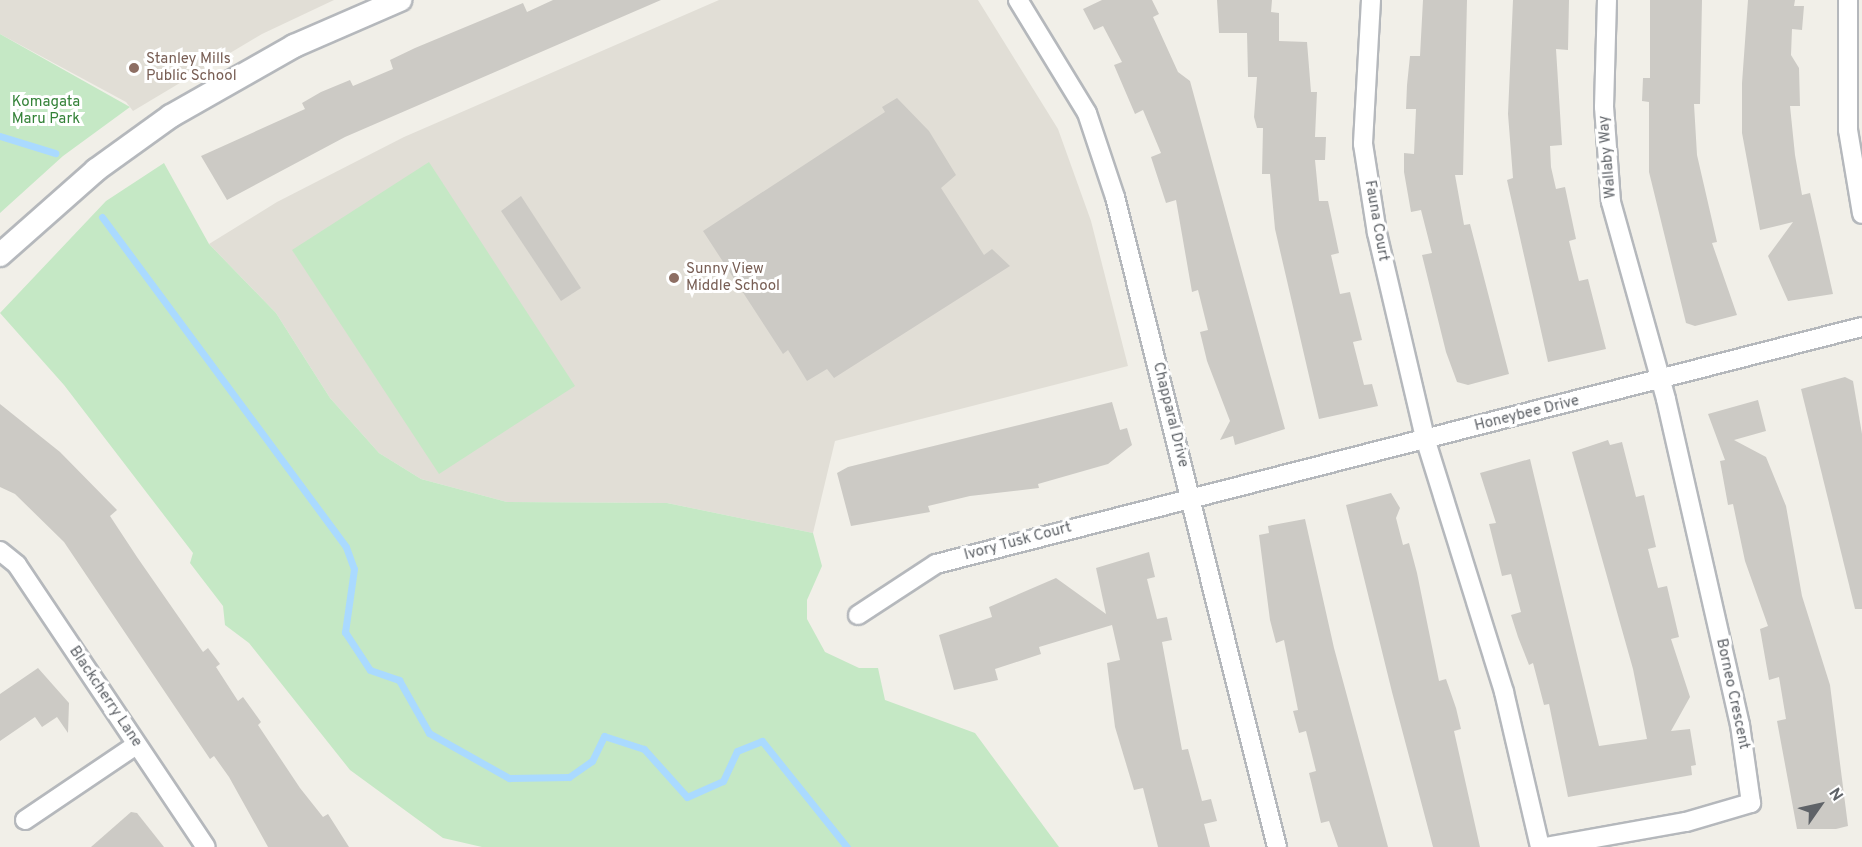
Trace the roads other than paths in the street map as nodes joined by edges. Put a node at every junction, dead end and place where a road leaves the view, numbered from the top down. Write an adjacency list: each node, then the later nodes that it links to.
1 (400, 0): 7 (street)
2 (1018, 0): 11 (street, Chapparal Drive)
3 (1371, 0): 10 (street, Fauna Court)
4 (1607, 0): 9 (street, Wallaby Way)
5 (1848, 0): 6 (street)
6 (1862, 214)
7 (0, 255)
8 (1862, 327): 9 (street, Honeybee Drive)
9 (1661, 378): 10 (street, Honeybee Drive); 19 (street, Borneo Crescent)
10 (1425, 438): 11 (street, Honeybee Drive); 18 (street)
11 (1191, 498): 13 (street, Ivory Tusk Court); 17 (street, Chapparal Drive)
12 (0, 551): 14 (street, Blackcherry Lane)
13 (858, 615)
14 (136, 745): 15 (street); 16 (street, Blackcherry Lane)
15 (25, 820)
16 (206, 847)
17 (1277, 847)
18 (1540, 847)
19 (1545, 847)

